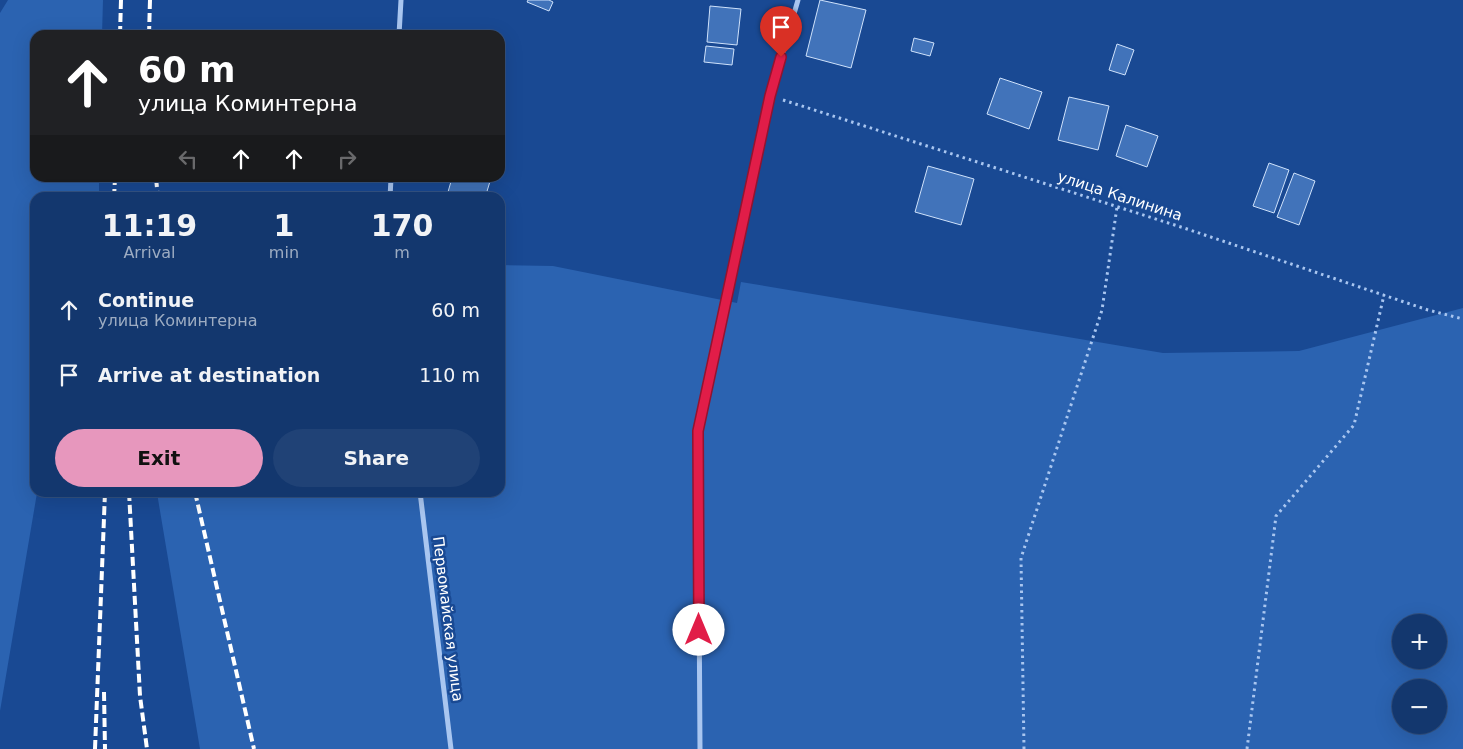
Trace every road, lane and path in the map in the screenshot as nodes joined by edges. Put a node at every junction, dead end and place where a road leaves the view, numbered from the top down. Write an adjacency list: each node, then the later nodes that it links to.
1 (401, 0): 3 (street)
2 (798, 0): 4 (street)
3 (399, 30)
4 (770, 96): 5 (path, улица Калинина); 10 (street)
5 (1117, 207): 6 (path, улица Калинина); 11 (path)
6 (1384, 296): 7 (path, улица Калинина); 12 (path)
7 (1463, 318)
8 (421, 497): 9 (street, Первомайская улица)
9 (452, 749)
10 (700, 749)
11 (1024, 749)
12 (1247, 749)

